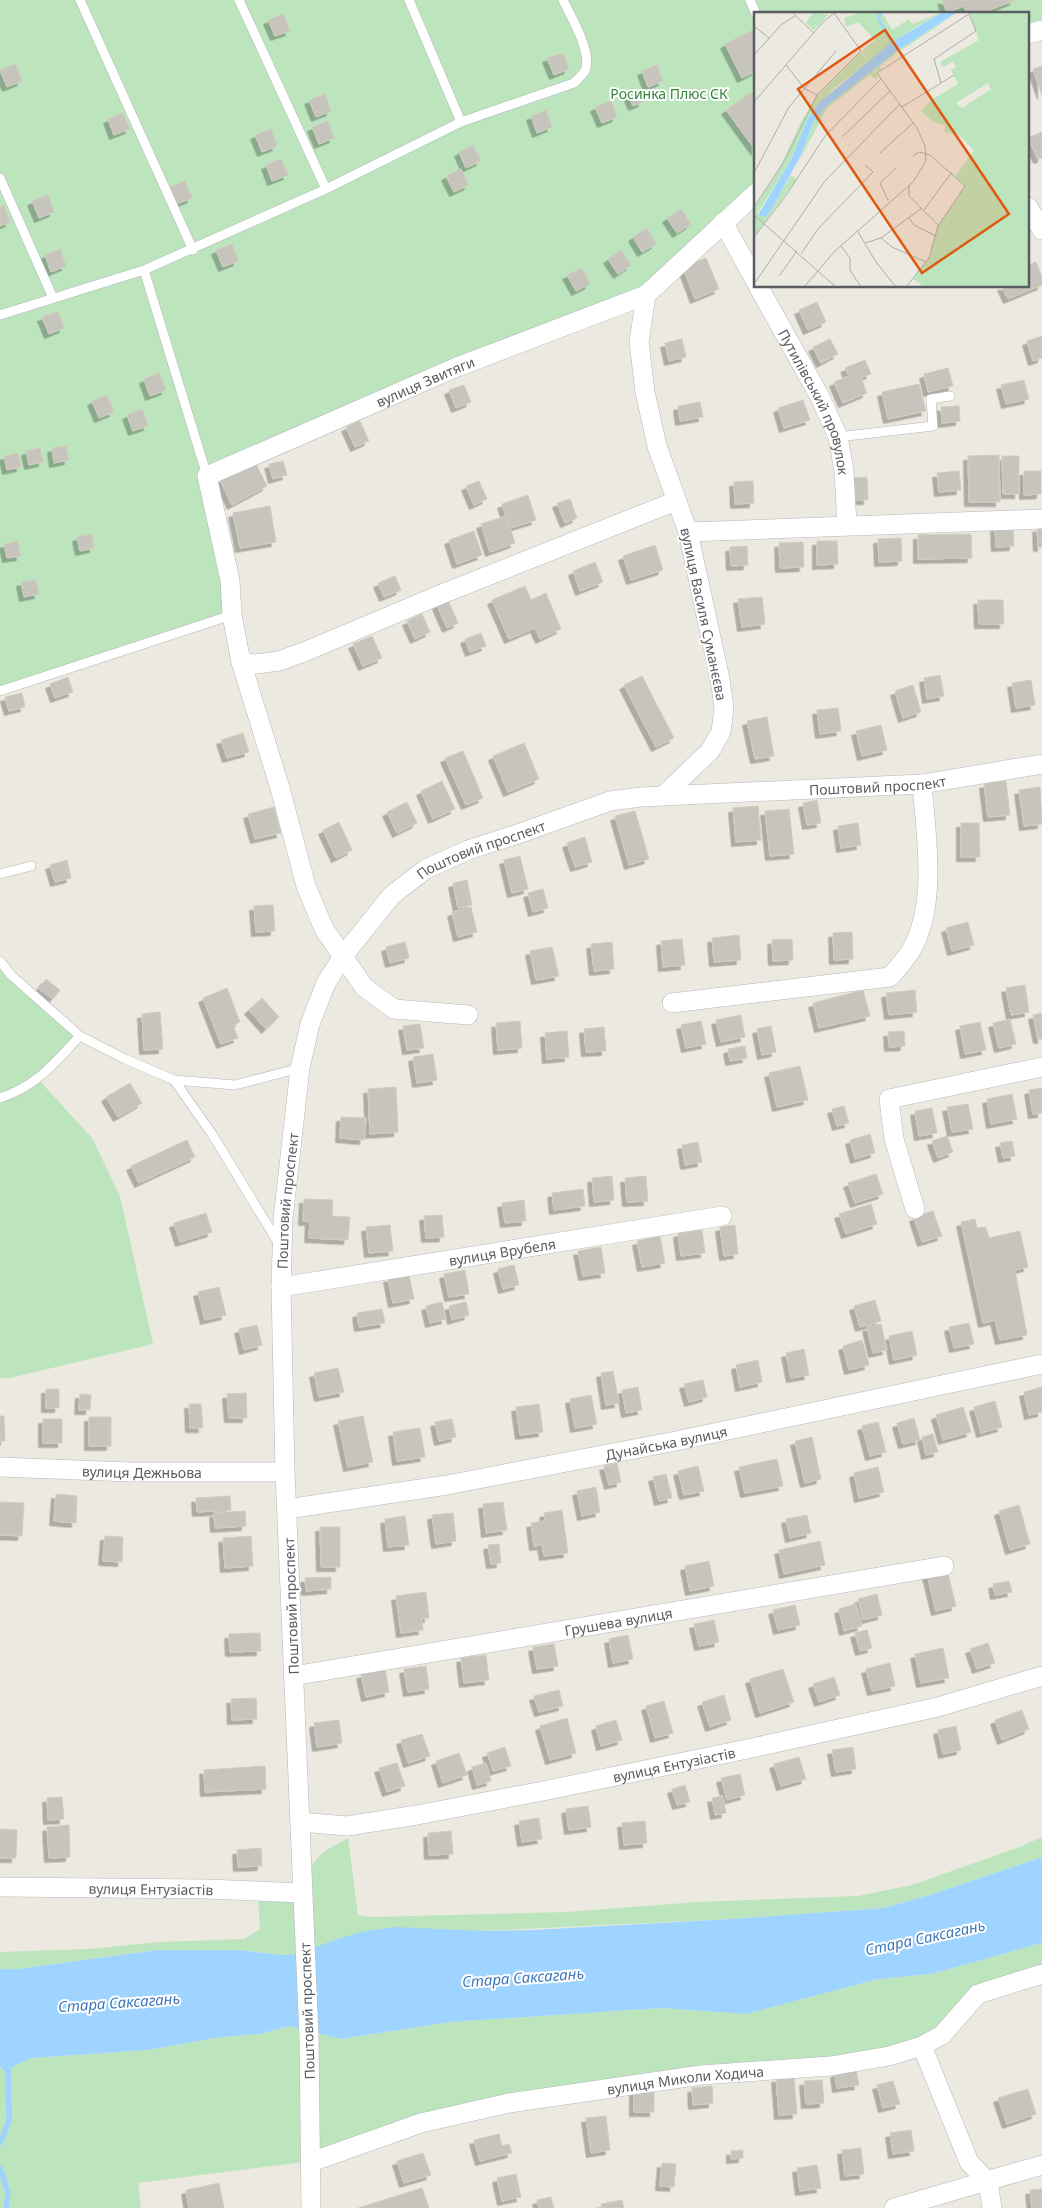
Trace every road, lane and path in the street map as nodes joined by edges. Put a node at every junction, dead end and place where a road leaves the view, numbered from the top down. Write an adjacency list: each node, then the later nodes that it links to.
1 (80, 0): 14 (lane)
2 (239, 0): 9 (lane)
3 (409, 0): 7 (lane)
4 (563, 0): 7 (lane)
5 (750, 0): 6 (lane)
6 (755, 12)
7 (461, 122): 9 (lane)
8 (0, 178): 19 (lane)
9 (326, 189): 14 (lane)
10 (754, 195): 12 (street)
11 (1030, 210): 13 (street)
12 (723, 222): 16 (street); 18 (street)
13 (1042, 230)
14 (193, 250): 15 (lane)
15 (144, 270): 19 (lane); 23 (lane)
16 (754, 278)
17 (759, 288): 22 (street, Путилівський провулок)
18 (646, 296): 23 (street, вулиця Звитяги); 24 (street, вулиця Василя Суманєєва)
19 (53, 298): 20 (lane)
20 (0, 315)
21 (950, 396): 22 (lane)
22 (838, 436): 26 (street, Путилівський провулок)
23 (207, 476): 28 (street)
24 (676, 501): 27 (street, вулиця Василя Суманєєва); 29 (street)
25 (1042, 519): 26 (street)
26 (847, 525): 27 (street)
27 (688, 532): 33 (street, вулиця Василя Суманєєва)
28 (232, 615): 29 (street); 30 (lane)
29 (241, 662): 36 (street)
30 (0, 691)
31 (1042, 764): 32 (street, Поштовий проспект)
32 (922, 784): 33 (street, Поштовий проспект); 38 (street)
33 (663, 796): 36 (street, Поштовий проспект)
34 (31, 866): 35 (lane)
35 (0, 874)
36 (343, 956): 39 (street); 42 (street, Поштовий проспект)
37 (0, 961): 40 (lane)
38 (672, 1003)
39 (468, 1015)
40 (80, 1036): 43 (lane); 44 (lane)
41 (1042, 1067): 45 (street)
42 (300, 1068): 43 (lane); 47 (street, Поштовий проспект)
43 (174, 1080): 47 (lane)
44 (0, 1098)
45 (915, 1210)
46 (722, 1216): 48 (street, вулиця Врубеля)
47 (282, 1250): 48 (street, Поштовий проспект)
48 (281, 1287): 51 (street, Поштовий проспект)
49 (1042, 1364): 52 (street, Дунайська вулиця)
50 (0, 1467): 51 (street, вулиця Дежньова)
51 (285, 1472): 52 (street, Поштовий проспект)
52 (287, 1510): 54 (street, Поштовий проспект)
53 (944, 1566): 54 (street, Грушева вулиця)
54 (293, 1676): 56 (street, Поштовий проспект)
55 (1042, 1676): 56 (street, вулиця Ентузіастів)
56 (300, 1822): 58 (street, Поштовий проспект)
57 (0, 1887): 58 (street, вулиця Ентузіастів)
58 (302, 1893): 61 (street, Поштовий проспект)
59 (1042, 1974): 60 (street, вулиця Миколи Ходича)
60 (922, 2046): 61 (street, вулиця Миколи Ходича); 63 (street)
61 (311, 2162): 64 (street, Поштовий проспект)
62 (1042, 2166): 63 (street)
63 (988, 2182): 65 (street); 66 (street)
64 (311, 2208)
65 (894, 2208)
66 (992, 2208)

